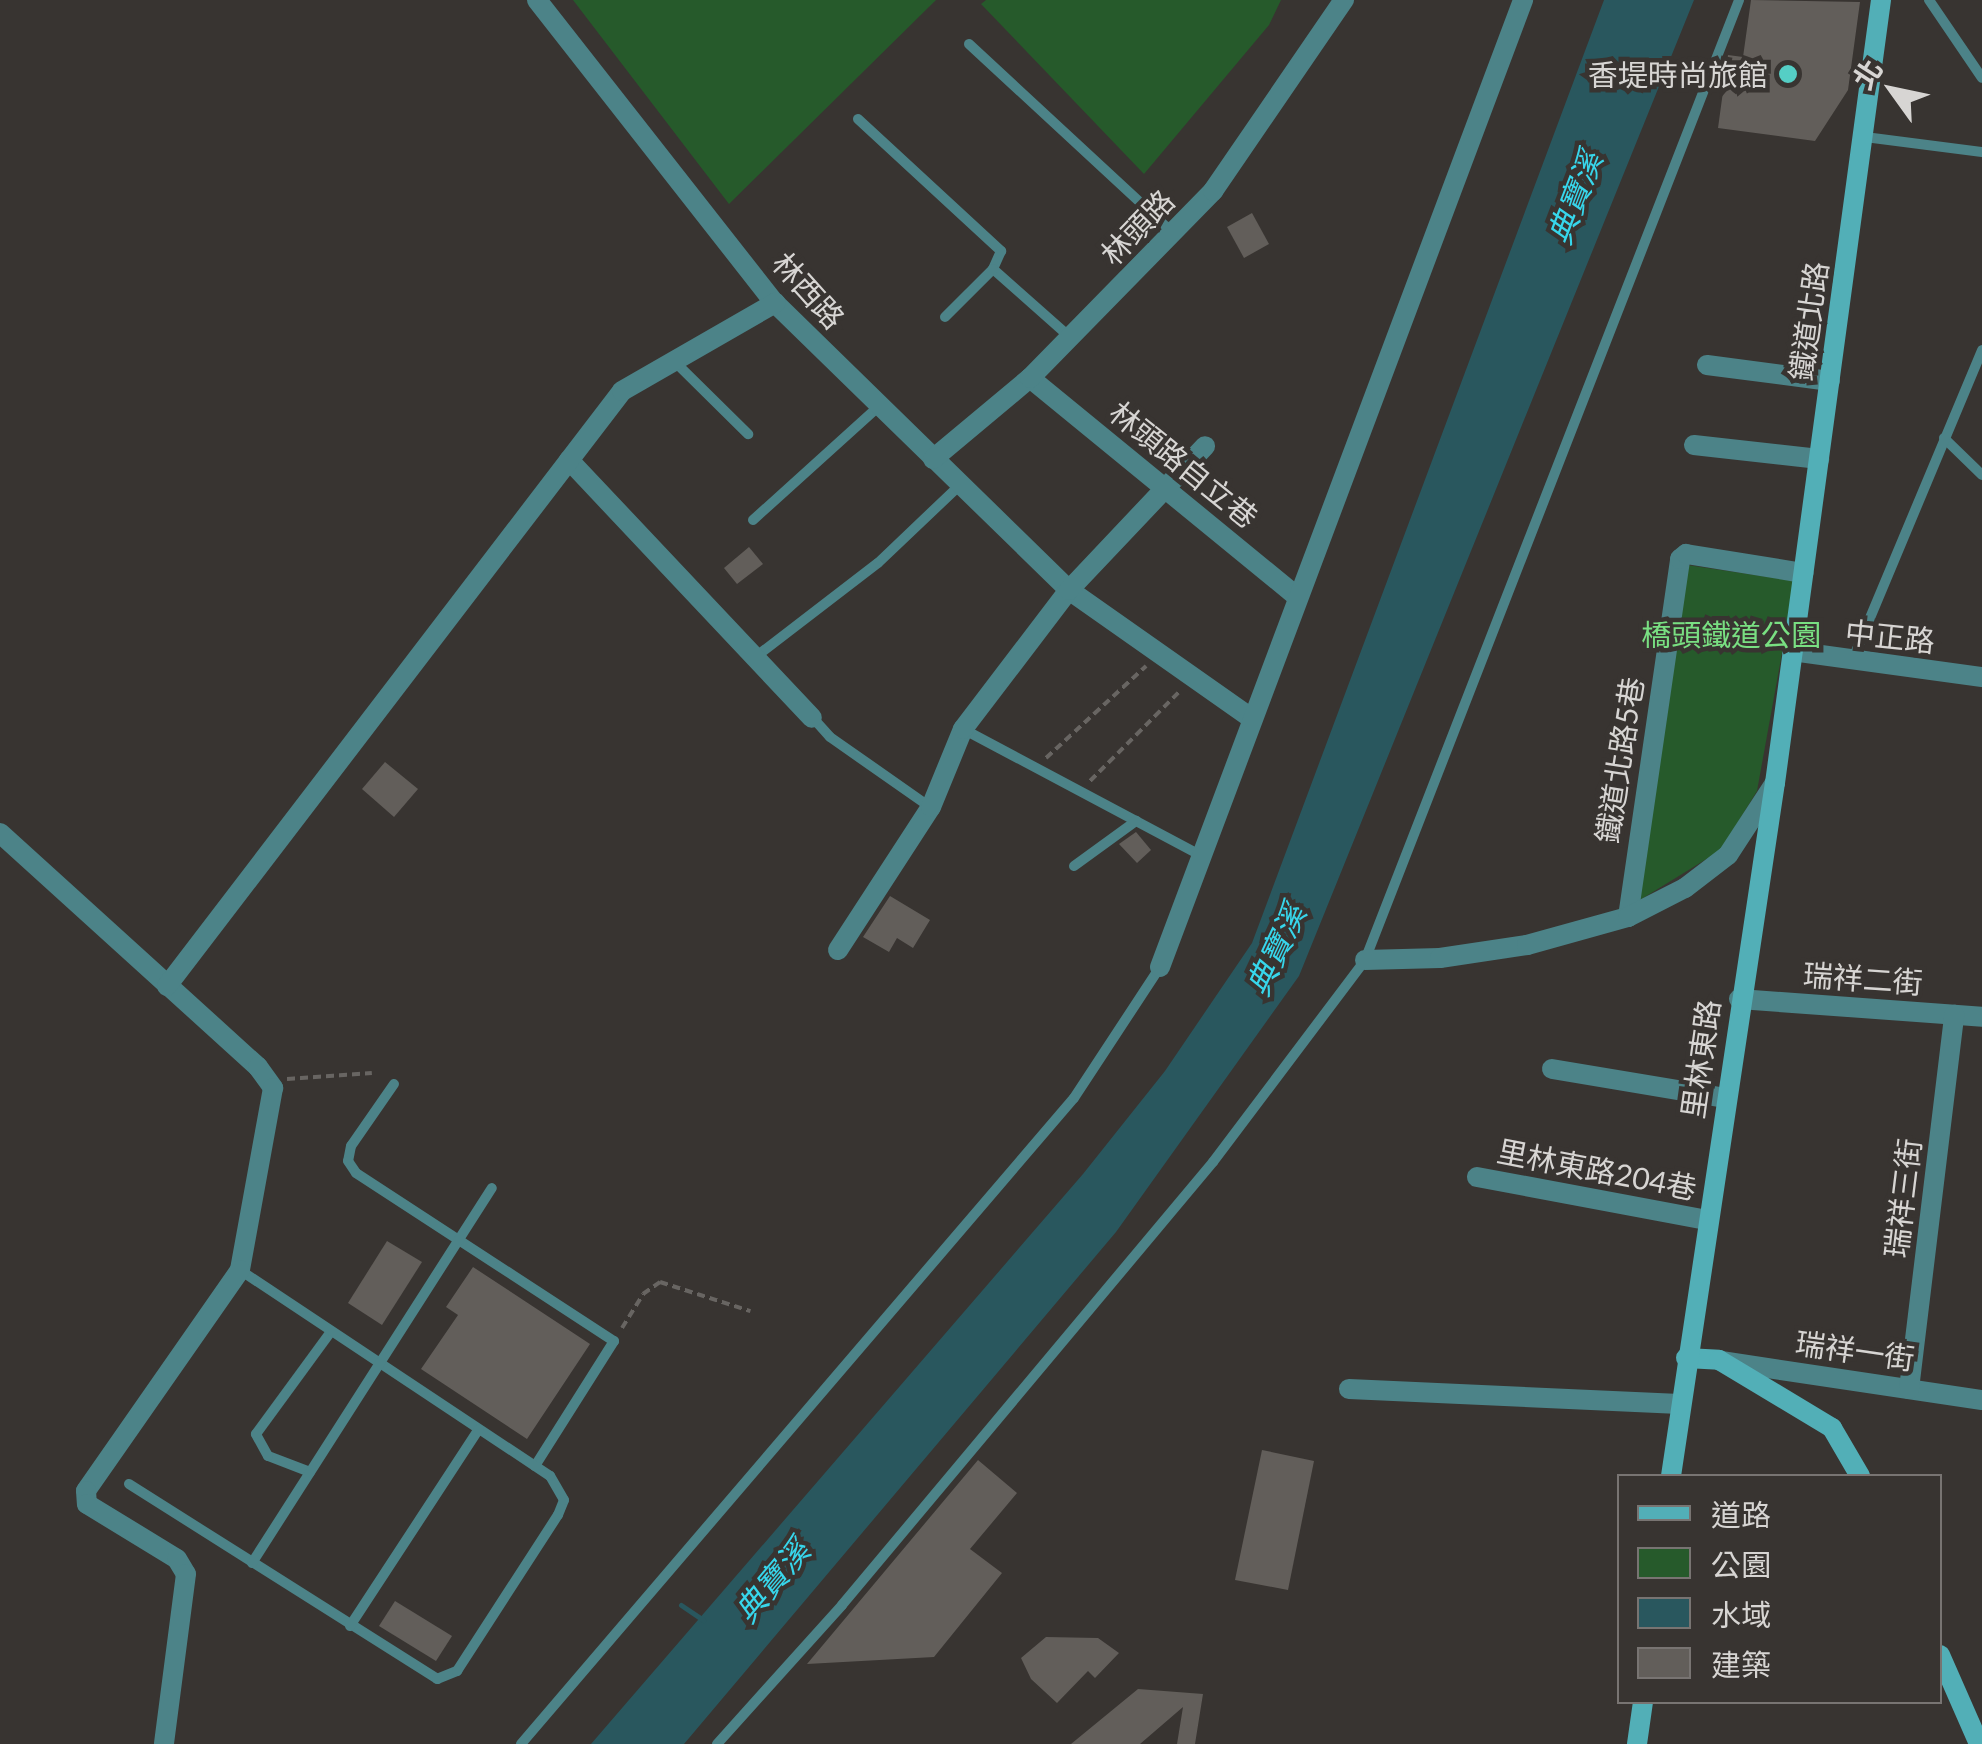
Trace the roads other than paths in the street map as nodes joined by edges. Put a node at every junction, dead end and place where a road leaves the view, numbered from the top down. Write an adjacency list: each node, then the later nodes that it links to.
1 (537, 0): 14 (street, 林西路)
2 (1344, 0): 12 (street, 林頭路)
3 (1523, 0): 36 (street)
4 (1738, 0): 52 (lane)
5 (1882, 0): 10 (street, 鐵道北路)
6 (1929, 0): 8 (lane)
7 (969, 44): 12 (lane)
8 (1982, 78)
9 (858, 119): 13 (lane)
10 (1864, 137): 11 (lane); 21 (street, 鐵道北路)
11 (1982, 152)
12 (1173, 233): 16 (street, 林頭路)
13 (993, 269): 15 (lane); 16 (lane)
14 (775, 303): 18 (street); 22 (street, 林西路)
15 (946, 317)
16 (1071, 338): 20 (street, 林頭路)
17 (1982, 350): 24 (lane)
18 (676, 362): 23 (lane); 28 (street)
19 (1706, 365): 21 (street)
20 (1030, 378): 29 (street, 林頭路); 32 (street, 林頭路自立巷)
21 (1830, 381): 27 (street, 鐵道北路)
22 (879, 406): 29 (street, 林西路); 33 (lane)
23 (748, 434)
24 (1944, 438): 30 (lane); 39 (lane)
25 (1694, 445): 27 (street)
26 (1206, 446): 32 (street)
27 (1819, 459): 34 (street, 鐵道北路)
28 (569, 460): 38 (street); 54 (street)
29 (933, 460): 31 (street, 林西路)
30 (1982, 475)
31 (960, 486): 35 (street, 林西路); 38 (lane)
32 (1170, 489): 35 (street); 36 (street, 林頭路自立巷)
33 (753, 520)
34 (1802, 573): 37 (street, 鐵道北路); 50 (street, 鐵道北路5巷)
35 (1069, 590): 42 (street, 林西路); 43 (street)
36 (1298, 597): 42 (street)
37 (1792, 651): 39 (street, 中正路); 44 (street, 里林東路)
38 (758, 655): 41 (street)
39 (1852, 662): 40 (street, 中正路)
40 (1982, 677)
41 (812, 718): 45 (lane)
42 (1251, 718): 48 (street)
43 (963, 729): 45 (street); 46 (lane)
44 (1775, 783): 50 (street); 55 (street, 里林東路)
45 (931, 807): 51 (street)
46 (1136, 821): 48 (lane); 49 (lane)
47 (0, 833): 54 (street)
48 (1198, 854): 53 (street)
49 (1074, 866)
50 (1628, 918): 52 (street)
51 (838, 950)
52 (1364, 960): 86 (lane)
53 (1160, 967): 85 (lane)
54 (166, 986): 65 (street)
55 (1740, 998): 56 (street, 瑞祥二街); 60 (street, 里林東路)
56 (1954, 1015): 57 (street, 瑞祥二街); 70 (street, 瑞祥三街)
57 (1982, 1017)
58 (1552, 1069): 60 (street)
59 (394, 1084): 64 (lane)
60 (1725, 1098): 63 (street, 里林東路)
61 (1477, 1177): 63 (street, 里林東路204巷)
62 (492, 1188): 64 (lane)
63 (1706, 1220): 67 (street, 里林東路)
64 (458, 1241): 69 (lane); 75 (lane)
65 (240, 1270): 66 (lane); 84 (street)
66 (330, 1333): 69 (lane); 76 (lane)
67 (1686, 1358): 68 (street); 73 (street, 里林東路)
68 (1719, 1360): 70 (street, 瑞祥一街); 78 (street)
69 (379, 1365): 74 (lane); 76 (lane)
70 (1909, 1388): 72 (street, 瑞祥一街)
71 (1348, 1389): 73 (street)
72 (1982, 1400)
73 (1680, 1404): 77 (street, 里林東路)
74 (478, 1429): 75 (lane); 81 (lane)
75 (535, 1466): 81 (lane)
76 (310, 1472): 80 (lane)
77 (1670, 1474)
78 (1859, 1474)
79 (128, 1484): 80 (lane)
80 (252, 1563): 81 (lane)
81 (350, 1626)
82 (1942, 1660): 88 (street)
83 (1643, 1704): 87 (street)
84 (164, 1744)
85 (521, 1744)
86 (716, 1744)
87 (1637, 1744)
88 (1979, 1744)

